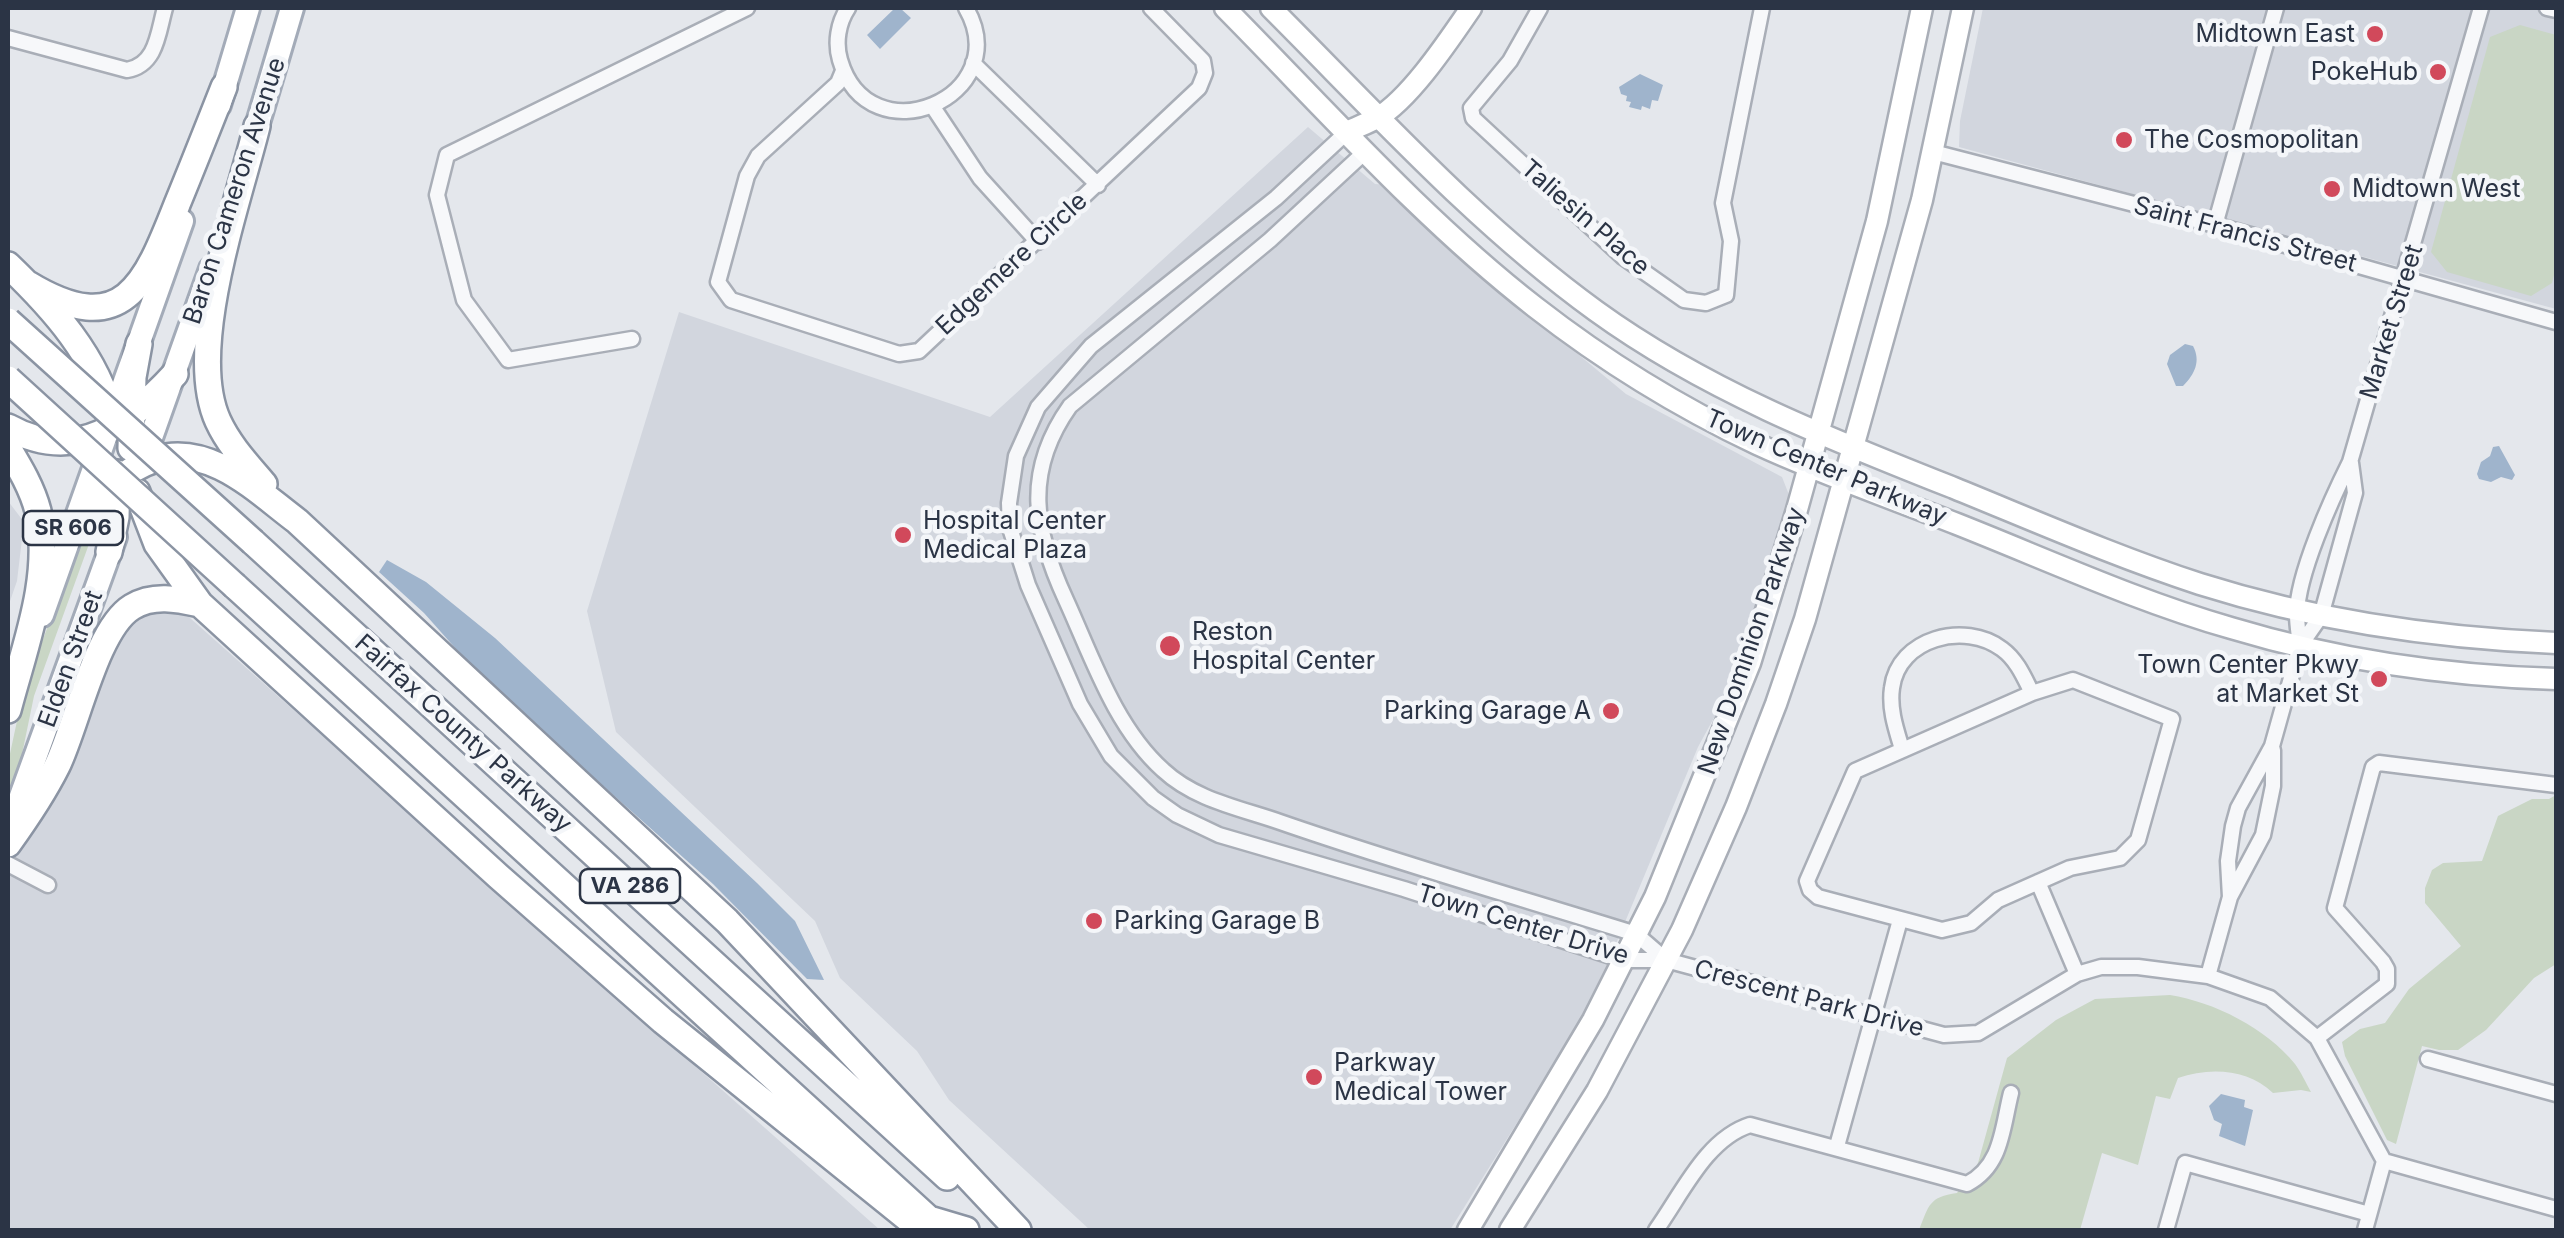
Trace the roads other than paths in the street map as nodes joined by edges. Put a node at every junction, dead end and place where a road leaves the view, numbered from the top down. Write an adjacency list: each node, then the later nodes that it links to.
1 (165, 8): 19 (street)
2 (248, 8): 22 (main road, Baron Cameron Avenue)
3 (292, 8): 25 (main road, Baron Cameron Avenue)
4 (747, 8): 38 (street)
5 (966, 8): 20 (street)
6 (1152, 8): 29 (street, Edgemere Circle)
7 (1225, 8): 26 (main road, Town Center Parkway)
8 (1271, 8): 24 (main road, Town Center Parkway)
9 (1471, 8): 24 (main road)
10 (1540, 8): 11 (street, Taliesin Place)
11 (1762, 8)
12 (1922, 8): 43 (main road, New Dominion Parkway)
13 (1962, 8): 28 (main road, New Dominion Parkway)
14 (2276, 8): 30 (street)
15 (2481, 8): 33 (street, Market Street)
16 (2547, 8): 18 (street)
17 (840, 10): 21 (street)
18 (2556, 10)
19 (8, 38)
20 (973, 63): 23 (street); 29 (street)
21 (843, 71): 23 (street); 31 (street, Edgemere Circle)
22 (224, 87): 34 (highway); 37 (main road, Baron Cameron Avenue)
23 (932, 107): 31 (street)
24 (1380, 117): 26 (main road); 27 (main road); 43 (main road, Town Center Parkway)
25 (258, 126): 39 (main road, Baron Cameron Avenue); 50 (highway)
26 (1347, 132): 27 (main road, Town Center Parkway); 72 (street, Town Center Drive)
27 (1366, 150): 47 (main road, Town Center Parkway); 71 (street, Town Center Drive)
28 (1933, 152): 30 (street, Saint Francis Street); 45 (main road, New Dominion Parkway)
29 (1098, 185): 31 (street, Edgemere Circle)
30 (2214, 226): 33 (street, Saint Francis Street)
31 (1038, 242)
32 (8, 266): 34 (highway)
33 (2405, 278): 36 (street, Saint Francis Street); 46 (street, Market Street)
34 (28, 284): 41 (highway)
35 (8, 321): 87 (highway, Fairfax County Parkway / VA 286, bridge)
36 (2556, 322)
37 (141, 337): 41 (highway)
38 (632, 338)
39 (175, 374): 41 (highway); 48 (main road)
40 (8, 379): 85 (highway, Fairfax County Parkway / VA 286, bridge)
41 (116, 422): 42 (highway); 48 (highway); 51 (main road, Elden Street / SR 606)
42 (8, 427)
43 (1818, 433): 45 (main road, Town Center Parkway); 47 (main road, New Dominion Parkway)
44 (8, 448): 60 (highway)
45 (1853, 448): 49 (main road, New Dominion Parkway); 54 (main road, Town Center Parkway)
46 (2350, 462): 54 (street, Market Street); 55 (street, Market Street)
47 (1809, 466): 49 (main road, Town Center Parkway); 71 (main road, New Dominion Parkway)
48 (132, 474): 50 (highway); 51 (highway); 52 (highway); 53 (highway)
49 (1844, 479): 57 (main road, Town Center Parkway); 73 (main road, New Dominion Parkway)
50 (297, 522): 88 (highway)
51 (69, 537): 60 (main road, Elden Street / SR 606)
52 (110, 552): 64 (main road, Elden Street / SR 606)
53 (200, 604): 65 (highway); 85 (highway)
54 (2296, 610): 55 (main road, Town Center Parkway); 57 (street, Market Street)
55 (2322, 616): 56 (main road, Town Center Parkway); 57 (street, Market Street)
56 (2556, 643)
57 (2300, 646): 58 (main road, Town Center Parkway); 61 (street, Market Street)
58 (2556, 679)
59 (2032, 693): 62 (street); 62 (street); 67 (street)
60 (8, 711)
61 (2272, 746): 69 (street, Market Street); 69 (street, Market Street)
62 (1902, 749): 70 (street)
63 (2556, 784): 77 (street)
64 (8, 832)
65 (8, 844)
66 (8, 864): 68 (street)
67 (2038, 882): 70 (street); 74 (street)
68 (48, 885)
69 (2230, 897): 75 (street, Market Street)
70 (1900, 920): 76 (street)
71 (1636, 934): 72 (main road, New Dominion Parkway); 73 (street, Town Center Drive)
72 (1623, 960): 73 (street, Town Center Drive); 89 (main road, New Dominion Parkway)
73 (1666, 960): 76 (street, Crescent Park Drive); 90 (main road, New Dominion Parkway)
74 (2077, 974): 75 (street, Crescent Park Drive); 76 (street, Crescent Park Drive)
75 (2208, 976): 77 (street, Crescent Park Drive)
76 (1872, 1017): 81 (street)
77 (2317, 1038): 82 (street, Crescent Park Drive)
78 (2428, 1059): 80 (street)
79 (2011, 1093): 81 (street)
80 (2556, 1094)
81 (1836, 1146): 91 (street)
82 (2384, 1161): 83 (street); 84 (street)
83 (2556, 1210)
84 (2370, 1214): 92 (street); 93 (street)
85 (930, 1227): 86 (highway)
86 (966, 1230)
87 (1006, 1230)
88 (1018, 1230)
89 (1468, 1230)
90 (1510, 1230)
91 (1656, 1230)
92 (2166, 1230)
93 (2365, 1230)

